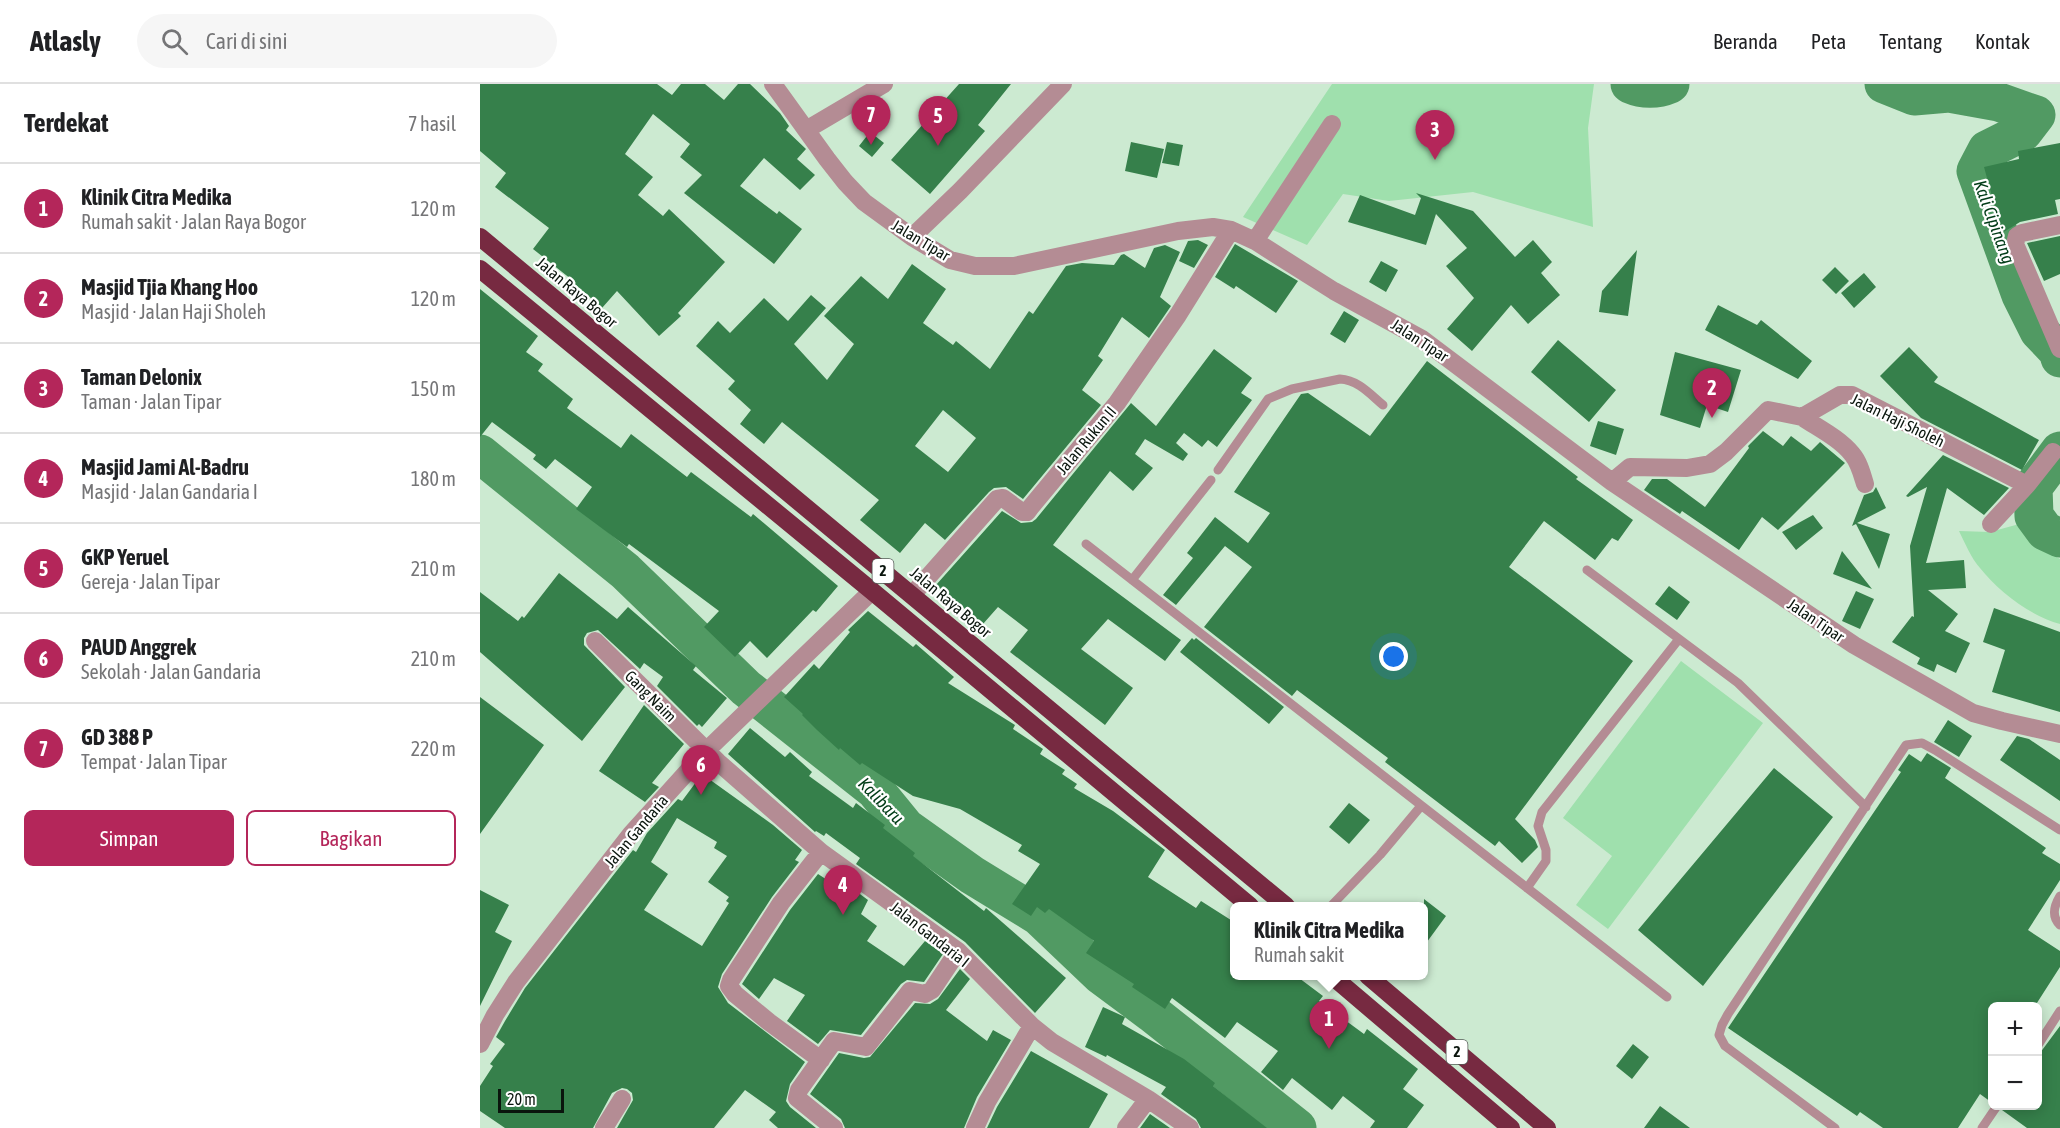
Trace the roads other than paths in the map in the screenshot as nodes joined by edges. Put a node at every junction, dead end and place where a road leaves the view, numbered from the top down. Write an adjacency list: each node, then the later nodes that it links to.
1 (773, 84): 5 (street, Jalan Tipar)
2 (884, 84): 5 (street)
3 (1064, 84): 9 (street)
4 (1332, 124): 10 (street)
5 (807, 130): 9 (street, Jalan Tipar)
6 (2060, 225): 12 (street)
7 (1231, 230): 9 (street, Jalan Tipar); 10 (street, Jalan Tipar); 26 (street, Jalan Rukun II)
8 (480, 237): 26 (highway, Jalan Raya Bogor / 2)
9 (912, 237)
10 (1255, 241): 18 (street, Jalan Tipar)
11 (480, 269): 25 (highway, 2)
12 (2060, 349)
13 (1383, 405): 16 (lane)
14 (1802, 417): 18 (street); 19 (street); 20 (street, Jalan Haji Sholeh)
15 (2053, 452): 20 (street)
16 (1218, 471)
17 (1211, 480): 24 (lane)
18 (1612, 482): 31 (street, Jalan Tipar)
19 (1865, 484)
20 (2027, 485): 21 (street)
21 (1991, 524)
22 (1086, 544): 24 (lane)
23 (1587, 570): 27 (lane)
24 (1132, 580): 33 (lane)
25 (872, 591): 30 (highway, 2); 32 (street, Jalan Gandaria)
26 (912, 595): 29 (highway, Jalan Raya Bogor / 2)
27 (1679, 639): 34 (lane); 37 (lane)
28 (595, 641): 32 (street, Gang Naim)
29 (1056, 715): 30 (highway); 40 (highway, Jalan Raya Bogor / 2)
30 (1043, 733): 39 (highway, 2)
31 (2060, 734)
32 (706, 751): 36 (street, Jalan Gandaria I); 50 (street, Jalan Gandaria)
33 (1421, 806): 37 (lane); 41 (lane)
34 (1866, 807): 35 (lane); 63 (lane)
35 (2060, 830)
36 (821, 852): 43 (street, Jalan Gandaria I); 51 (street)
37 (1527, 888): 46 (lane)
38 (2060, 896): 42 (lane)
39 (1245, 902)
40 (1281, 902)
41 (1335, 902)
42 (2060, 925)
43 (958, 951): 48 (street, Jalan Gandaria I); 51 (street)
44 (1338, 980): 61 (highway, 2)
45 (1374, 980): 62 (highway, 2)
46 (1667, 997)
47 (2060, 1011): 49 (lane)
48 (1032, 1026): 53 (street, Jalan Gandaria I); 58 (street)
49 (2042, 1038)
50 (480, 1044)
51 (821, 1060): 57 (street)
52 (622, 1099): 56 (street)
53 (1148, 1099): 59 (street); 60 (street, Jalan Gandaria I)
54 (1995, 1110): 55 (lane)
55 (1984, 1127)
56 (604, 1128)
57 (834, 1128)
58 (975, 1128)
59 (1126, 1128)
60 (1190, 1128)
61 (1511, 1128)
62 (1547, 1128)
63 (1835, 1128)

